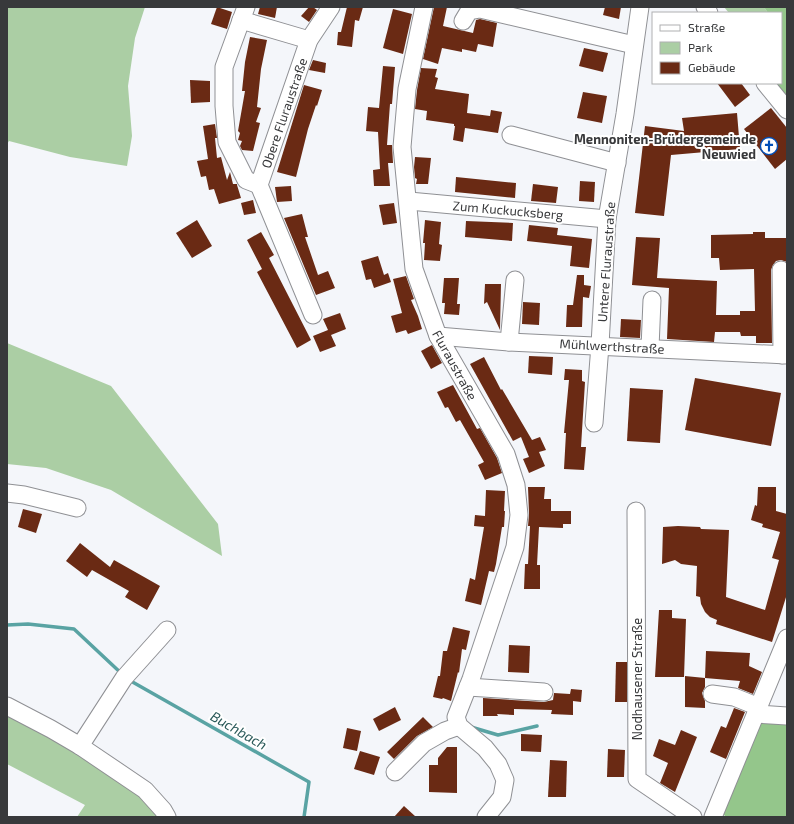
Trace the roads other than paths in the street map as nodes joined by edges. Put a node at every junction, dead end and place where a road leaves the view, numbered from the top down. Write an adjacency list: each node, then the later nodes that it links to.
1 (331, 7): 6 (street, Obere Fluraustraße)
2 (424, 7): 13 (street, Fluraustraße)
3 (640, 7): 7 (street, Untere Fluraustraße)
4 (243, 13): 6 (street, Obere Fluraustraße); 12 (street, Obere Fluraustraße)
5 (463, 21): 7 (street)
6 (309, 40): 12 (street, Obere Fluraustraße)
7 (634, 45): 11 (street, Untere Fluraustraße)
8 (766, 84): 9 (street)
9 (787, 110)
10 (511, 135): 11 (street)
11 (616, 163): 14 (street, Untere Fluraustraße)
12 (259, 185): 18 (street, Obere Fluraustraße)
13 (408, 201): 14 (street, Zum Kuckucksberg); 19 (street, Fluraustraße)
14 (607, 219): 21 (street, Untere Fluraustraße)
15 (781, 270): 23 (street)
16 (515, 280): 20 (street)
17 (652, 300): 22 (street)
18 (313, 315)
19 (438, 336): 20 (street, Mühlwerthstraße); 30 (street, Fluraustraße)
20 (509, 342): 21 (street, Mühlwerthstraße)
21 (600, 345): 22 (street, Mühlwerthstraße); 24 (street, Untere Fluraustraße)
22 (650, 348): 23 (street, Mühlwerthstraße)
23 (784, 355)
24 (594, 423)
25 (7, 493): 26 (street)
26 (77, 508)
27 (636, 511): 41 (street, Nodhausener Straße)
28 (167, 630): 37 (street)
29 (787, 638): 34 (street)
30 (468, 687): 31 (street); 36 (street, Fluraustraße)
31 (544, 692)
32 (712, 694): 34 (street)
33 (7, 706): 37 (street)
34 (757, 710): 35 (street); 42 (street)
35 (787, 715)
36 (459, 726): 38 (street); 40 (street)
37 (80, 746): 39 (street)
38 (395, 772)
39 (167, 817)
40 (486, 817)
41 (693, 817)
42 (713, 817)

